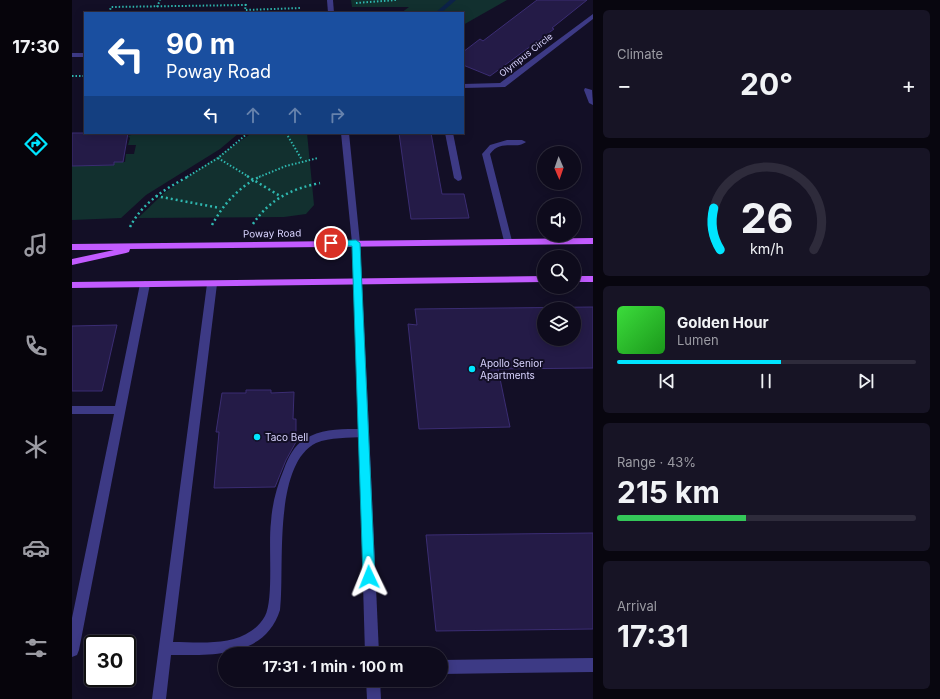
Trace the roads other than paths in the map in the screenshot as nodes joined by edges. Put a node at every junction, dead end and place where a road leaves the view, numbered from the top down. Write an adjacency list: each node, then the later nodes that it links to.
1 (330, 0): 2 (street)
2 (330, 12)
3 (593, 16): 6 (street, Olympus Circle)
4 (72, 55): 5 (street)
5 (84, 55)
6 (464, 86)
7 (588, 90): 8 (street)
8 (593, 102)
9 (345, 134): 15 (street)
10 (449, 134): 12 (street)
11 (522, 142): 13 (street)
12 (458, 178)
13 (508, 241): 14 (main road, Poway Road); 15 (main road, Poway Road)
14 (593, 241)
15 (356, 243): 16 (main road, Poway Road); 22 (street)
16 (141, 246): 17 (main road, Poway Road); 18 (main road)
17 (72, 247)
18 (72, 262)
19 (537, 279): 22 (main road)
20 (581, 279): 21 (main road)
21 (593, 279)
22 (358, 282): 24 (main road); 28 (street)
23 (145, 284): 24 (main road); 25 (main road); 27 (street)
24 (212, 284): 30 (street)
25 (72, 286)
26 (72, 410): 27 (street)
27 (121, 410): 31 (street)
28 (364, 433): 29 (street); 30 (street)
29 (372, 647)
30 (166, 648): 35 (street)
31 (72, 650)
32 (593, 665): 33 (street)
33 (448, 667)
34 (373, 687): 36 (street)
35 (159, 699)
36 (374, 699)

